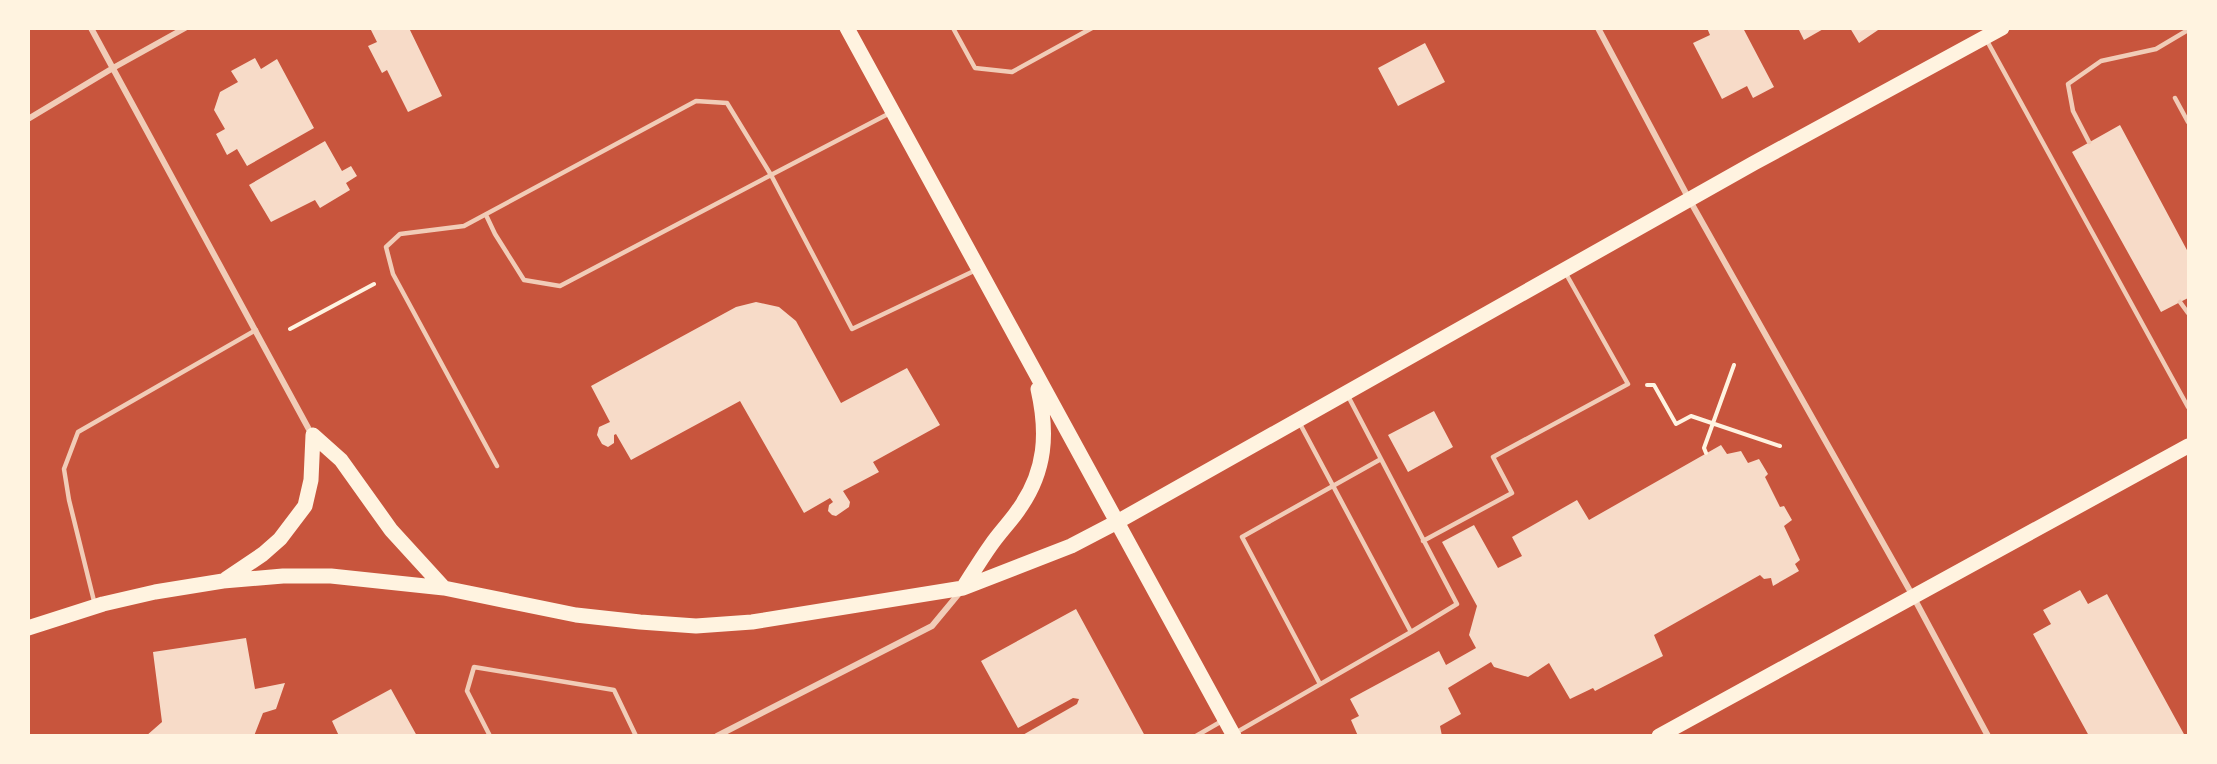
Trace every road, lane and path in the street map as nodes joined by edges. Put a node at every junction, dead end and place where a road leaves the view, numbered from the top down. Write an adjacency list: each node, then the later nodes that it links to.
1 (92, 28): 10 (street)
2 (185, 28): 10 (street)
3 (847, 28): 12 (main road)
4 (953, 28): 5 (lane)
5 (1092, 28)
6 (1598, 28): 17 (street)
7 (2002, 28): 9 (main road)
8 (2188, 30): 15 (lane)
9 (1985, 38): 17 (main road); 30 (lane)
10 (113, 68): 13 (street); 25 (street)
11 (2175, 98): 14 (lane)
12 (892, 111): 16 (lane); 19 (main road)
13 (28, 118)
14 (2188, 122)
15 (2089, 142)
16 (771, 176): 18 (lane); 18 (lane); 19 (lane)
17 (1689, 199): 20 (main road); 45 (street)
18 (486, 215): 21 (lane)
19 (978, 268): 27 (main road)
20 (1564, 269): 28 (lane); 29 (main road)
21 (393, 274): 24 (path); 38 (lane)
22 (2180, 302): 23 (lane)
23 (2188, 313)
24 (290, 329)
25 (256, 330): 33 (street); 46 (lane)
26 (1734, 365): 32 (path)
27 (1034, 372): 40 (main road); 44 (main road)
28 (1628, 384): 32 (path); 41 (lane)
29 (1346, 392): 31 (main road); 37 (lane)
30 (2188, 407)
31 (1297, 420): 39 (lane); 40 (main road)
32 (1713, 423): 34 (path); 36 (path)
33 (313, 435): 42 (main road); 43 (main road)
34 (1780, 446)
35 (2188, 446): 45 (main road)
36 (1706, 453)
37 (1381, 459): 39 (lane); 41 (lane)
38 (497, 466)
39 (1332, 486): 48 (lane); 49 (lane)
40 (1117, 522): 44 (main road); 50 (main road)
41 (1424, 541): 48 (lane)
42 (223, 580): 43 (main road); 46 (main road)
43 (444, 588): 44 (main road)
44 (963, 588): 53 (street)
45 (1914, 598): 56 (main road); 57 (street)
46 (95, 607): 47 (main road)
47 (28, 628)
48 (1411, 632): 49 (lane)
49 (1320, 684): 55 (lane)
50 (1225, 719): 54 (lane); 55 (main road)
51 (490, 735): 52 (lane)
52 (636, 735)
53 (717, 735)
54 (1196, 735)
55 (1234, 735)
56 (1659, 735)
57 (1988, 735)

